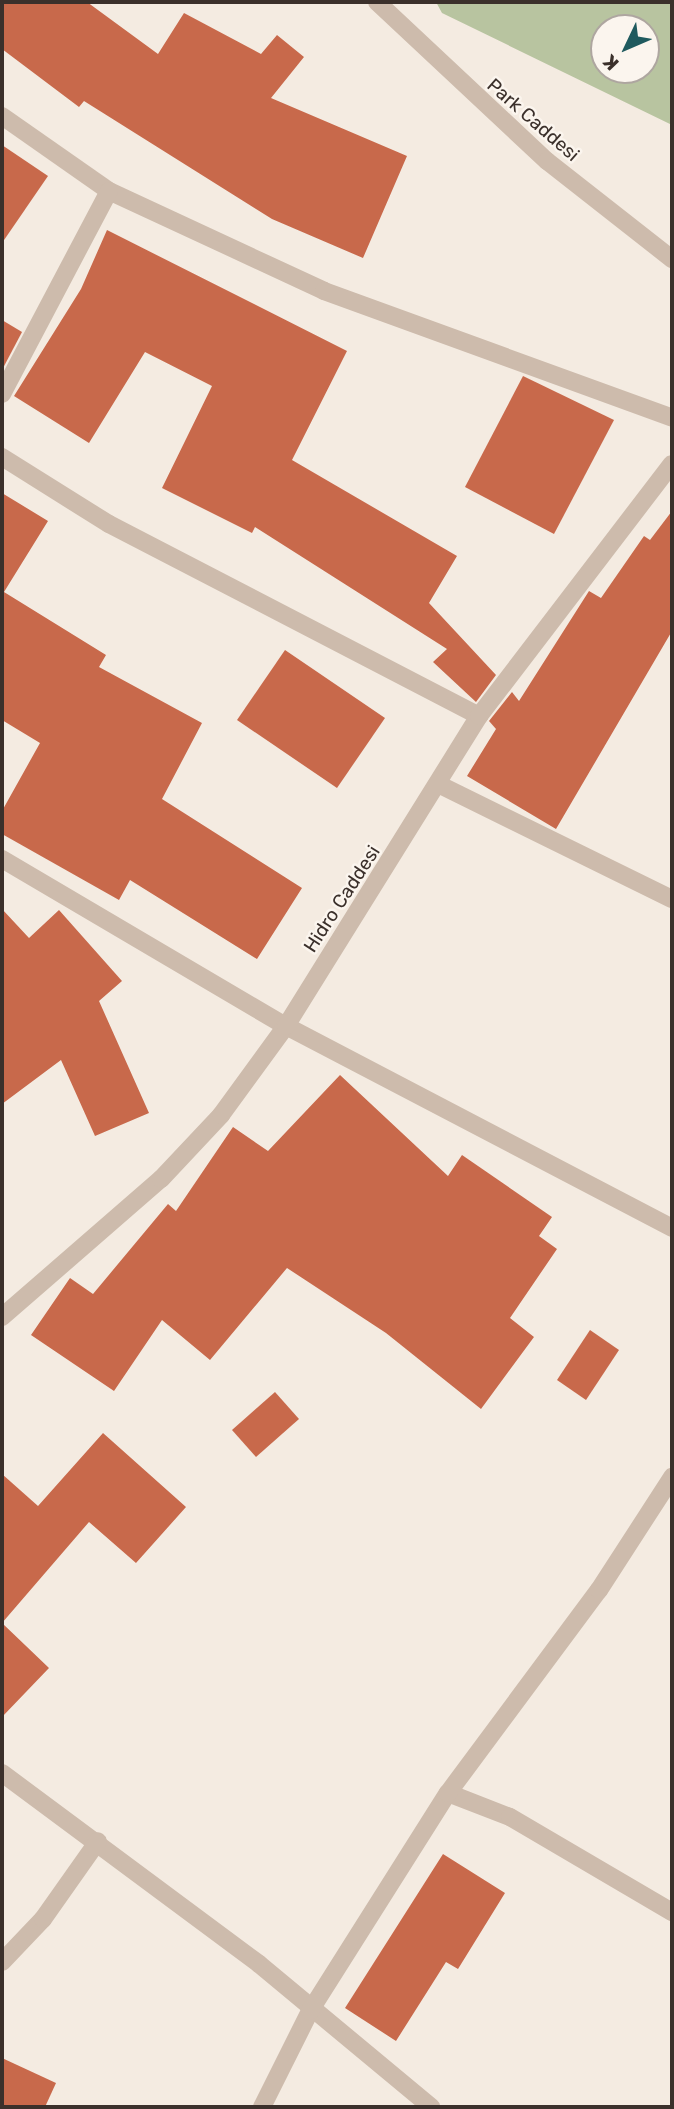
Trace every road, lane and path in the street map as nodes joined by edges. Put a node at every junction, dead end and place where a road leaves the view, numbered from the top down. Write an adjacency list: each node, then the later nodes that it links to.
1 (377, 2): 4 (street, Park Caddesi)
2 (2, 116): 3 (street)
3 (109, 191): 5 (street); 6 (street)
4 (672, 259)
5 (2, 394)
6 (672, 418)
7 (2, 457): 9 (street)
8 (672, 464): 9 (street, Hidro Caddesi)
9 (479, 716): 10 (street, Hidro Caddesi)
10 (440, 785): 12 (street); 13 (street, Hidro Caddesi)
11 (2, 859): 13 (street)
12 (672, 899)
13 (286, 1026): 14 (street); 15 (street, Hidro Caddesi)
14 (672, 1228)
15 (2, 1317)
16 (672, 1477): 18 (street)
17 (2, 1773): 19 (street)
18 (448, 1793): 20 (street); 22 (street)
19 (98, 1841): 21 (street); 22 (street)
20 (672, 1912)
21 (2, 1962)
22 (310, 2011): 23 (street); 24 (street)
23 (262, 2107)
24 (431, 2107)

